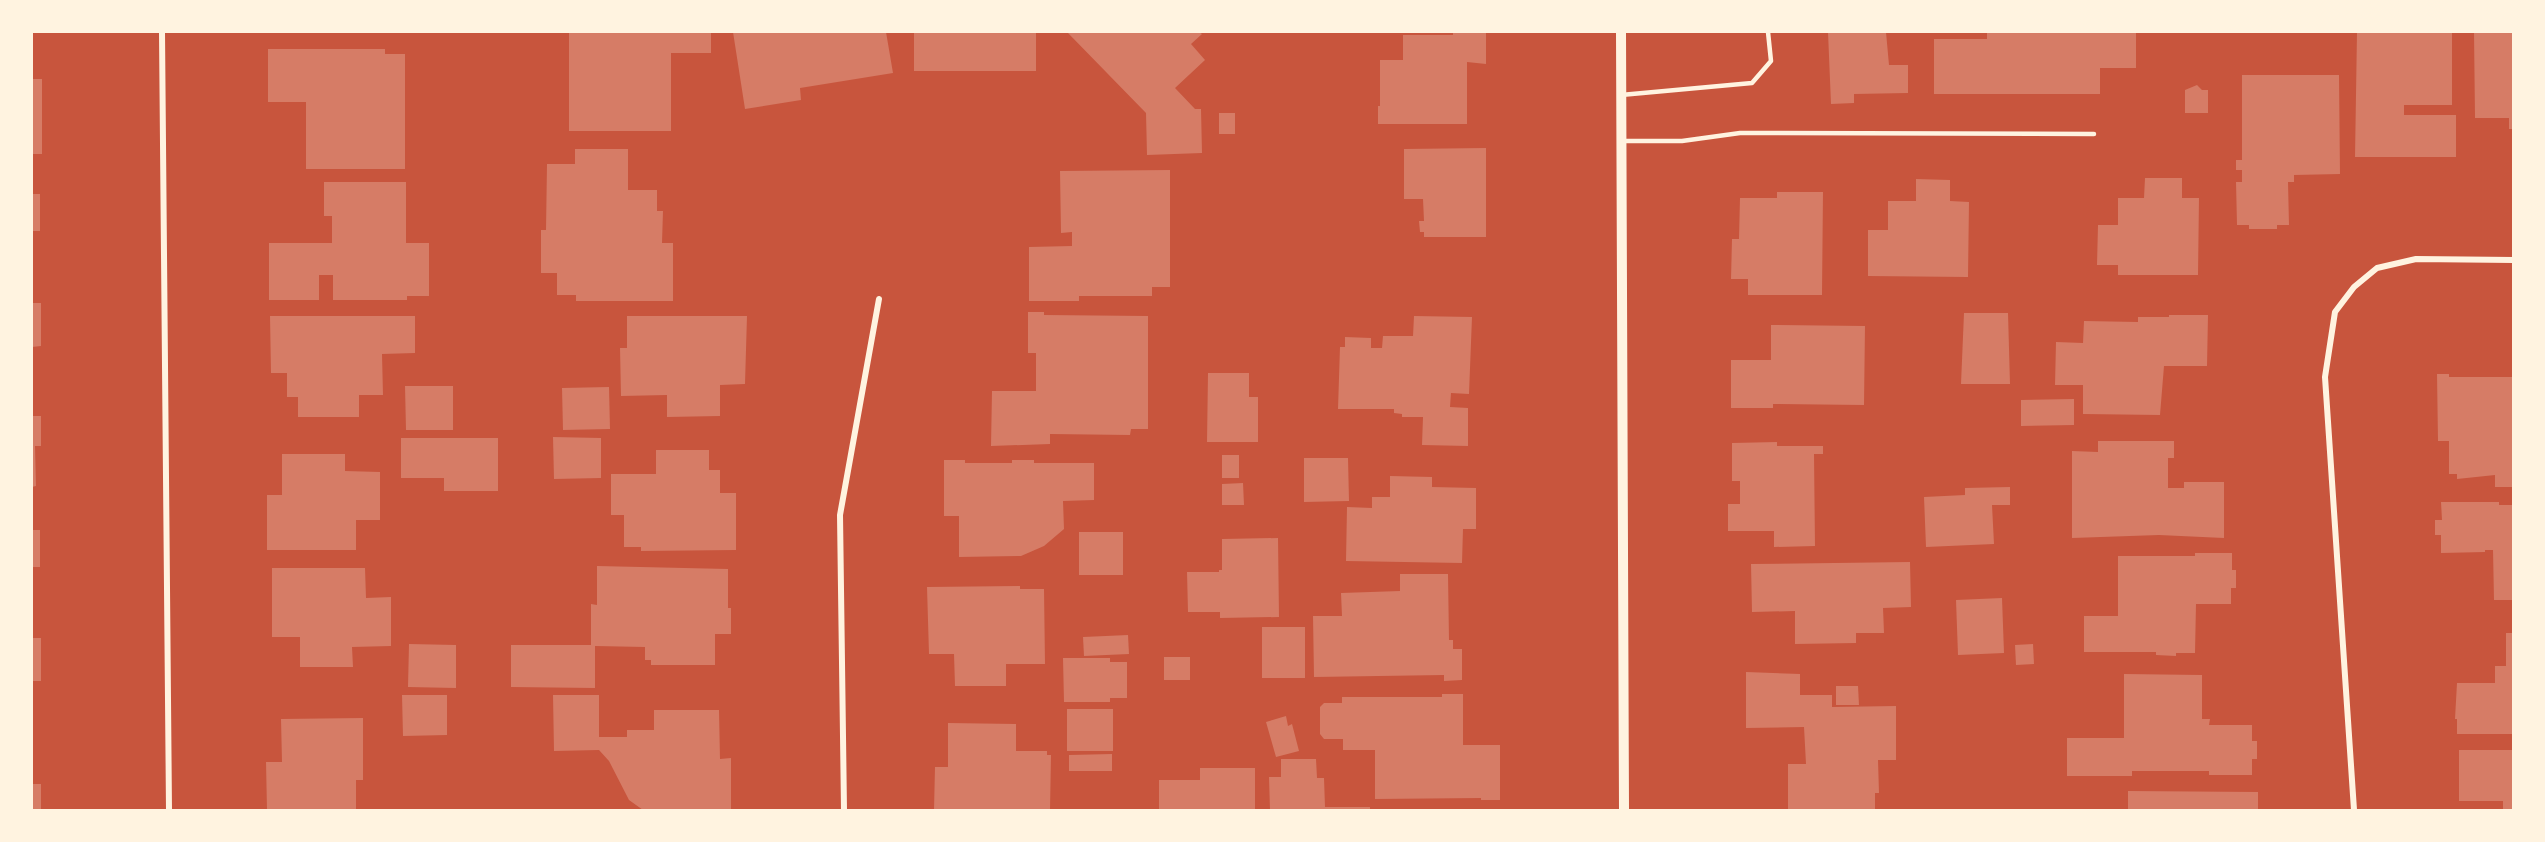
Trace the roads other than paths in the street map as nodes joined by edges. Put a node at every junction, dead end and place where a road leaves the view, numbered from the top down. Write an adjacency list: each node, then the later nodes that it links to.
1 (162, 32): 9 (street)
2 (1621, 32): 4 (street)
3 (1768, 32): 4 (lane)
4 (1621, 95): 6 (street)
5 (2094, 134): 6 (lane)
6 (1621, 141): 11 (street)
7 (2514, 260): 12 (street)
8 (879, 299): 10 (street)
9 (169, 810)
10 (844, 810)
11 (1624, 810)
12 (2354, 810)

